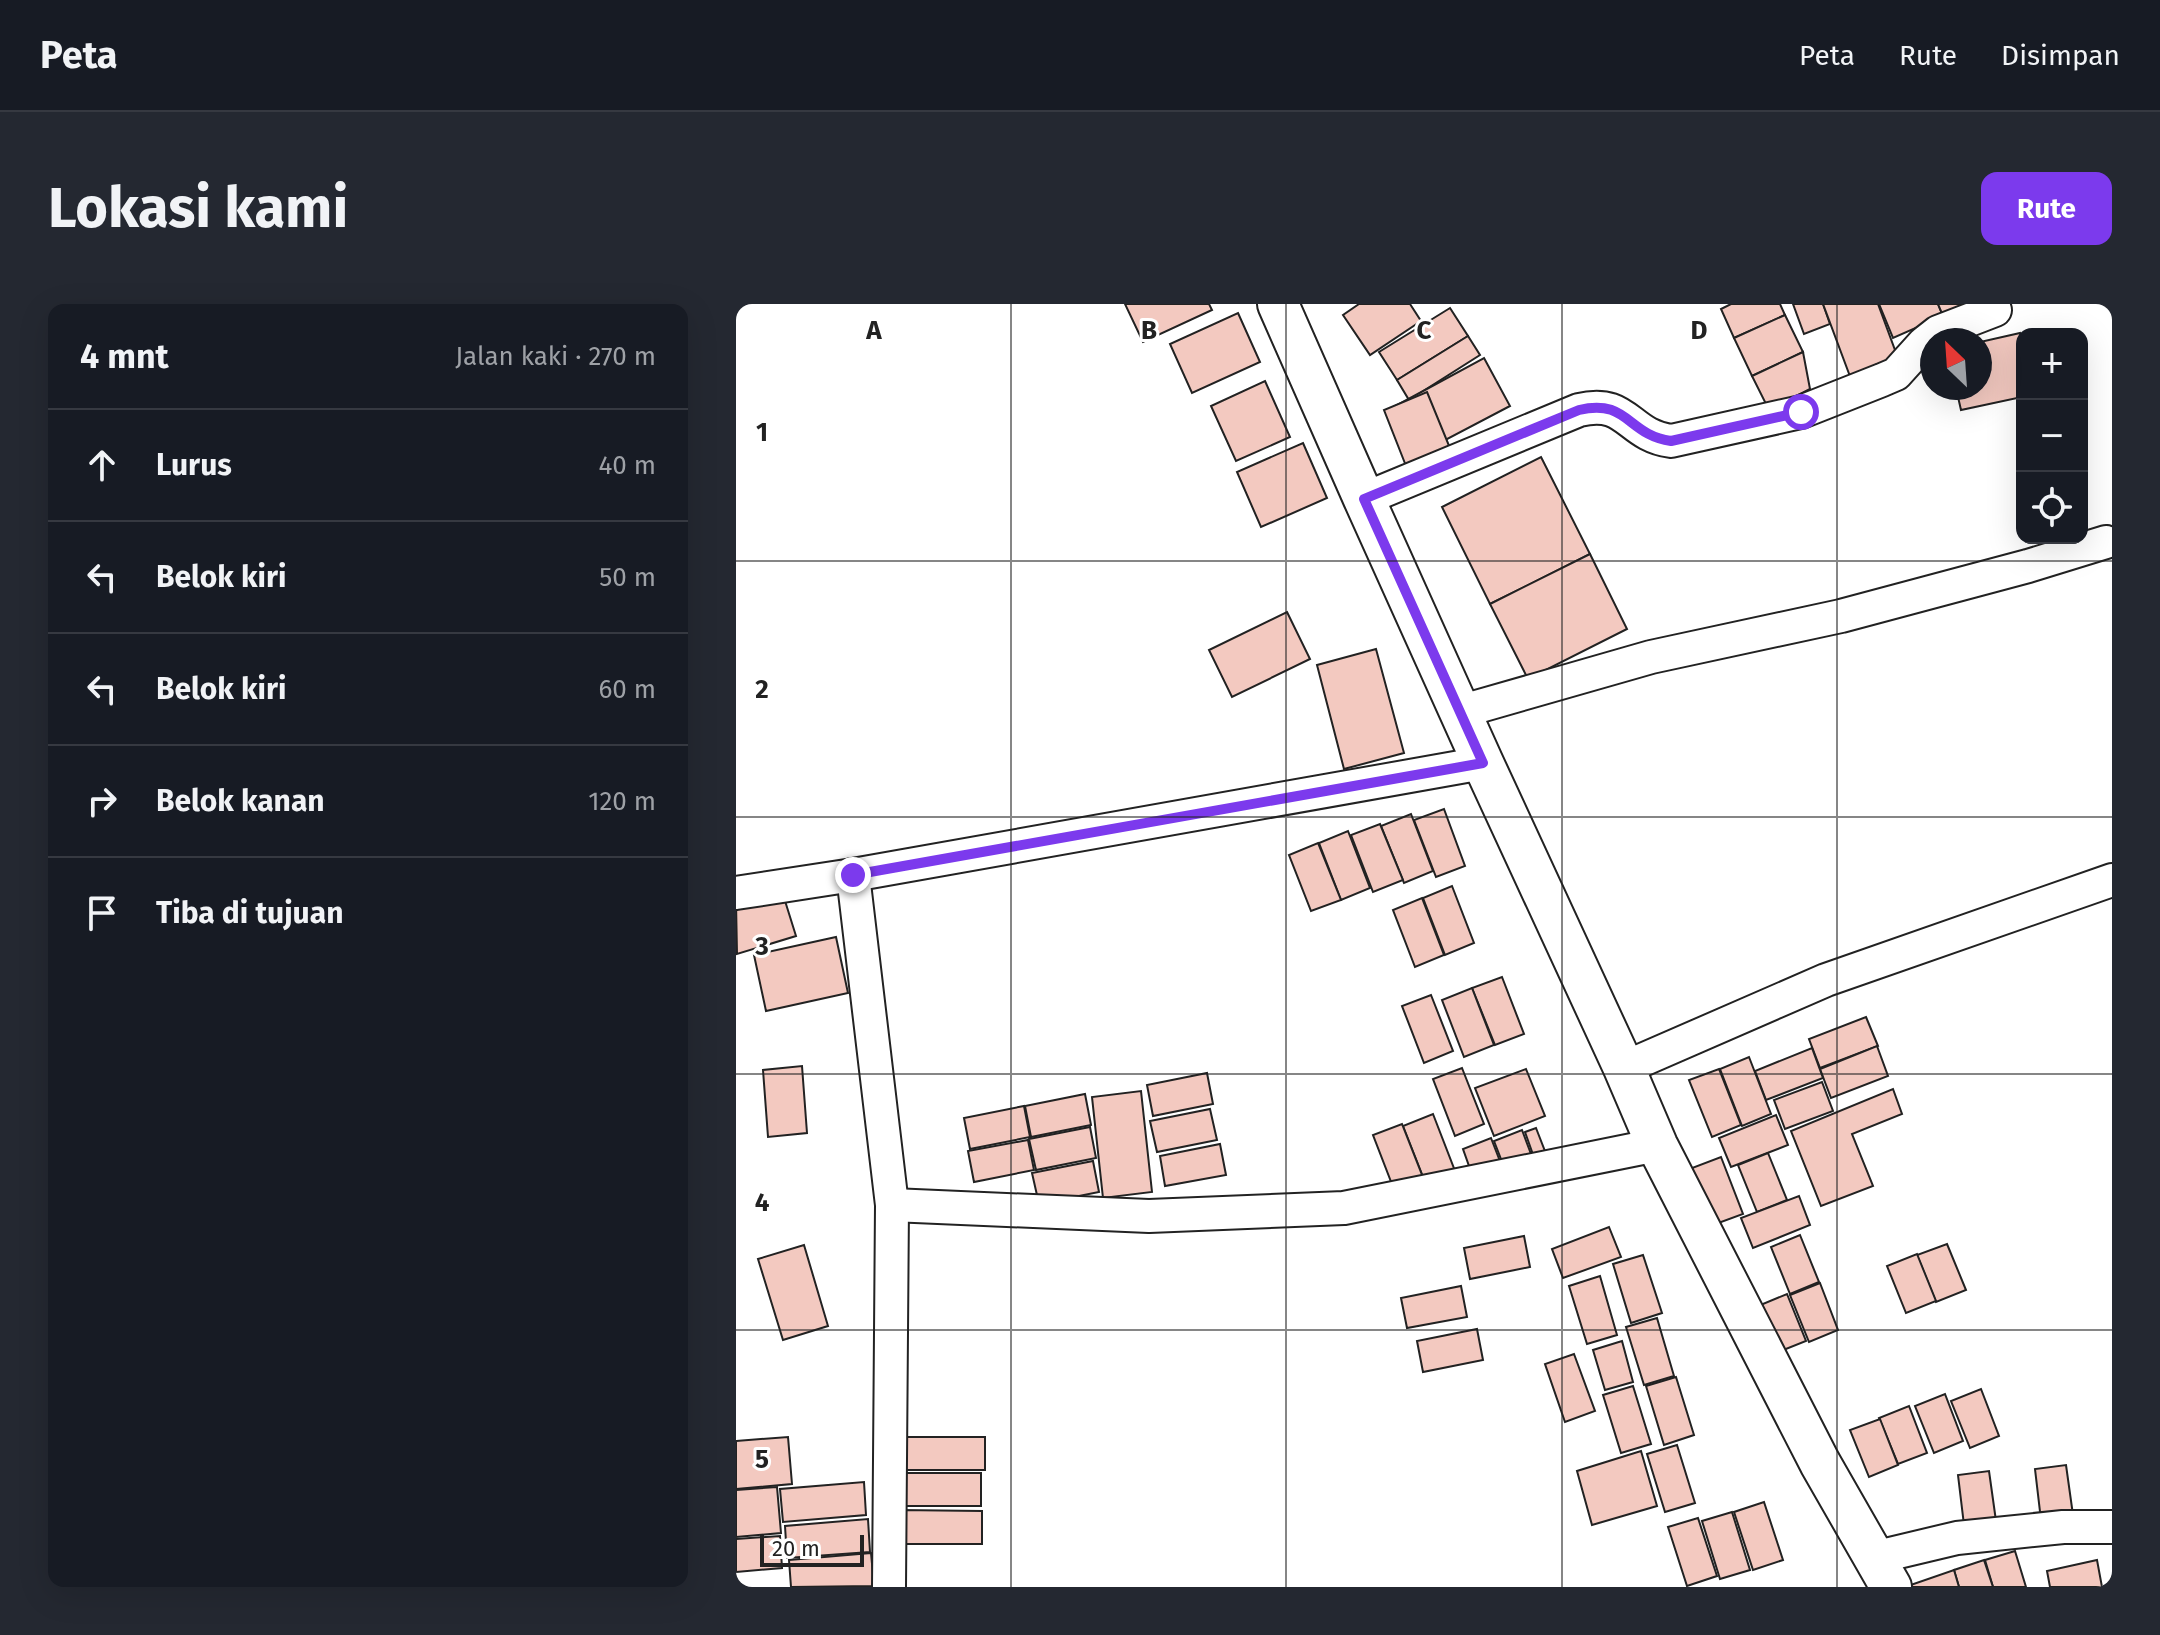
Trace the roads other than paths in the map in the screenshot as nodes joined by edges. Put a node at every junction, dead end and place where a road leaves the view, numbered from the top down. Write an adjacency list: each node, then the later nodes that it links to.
1 (1278, 304): 3 (street)
2 (1995, 310): 3 (street)
3 (1364, 499): 5 (street)
4 (2106, 542): 5 (street)
5 (1459, 712): 6 (street)
6 (1483, 763): 7 (street); 10 (street)
7 (853, 875): 9 (street); 12 (street)
8 (2112, 880): 10 (street)
9 (736, 893)
10 (1624, 1068): 11 (street)
11 (1657, 1145): 12 (street); 14 (street)
12 (892, 1205): 15 (street)
13 (2112, 1527): 14 (street)
14 (1882, 1572)
15 (889, 1587)

